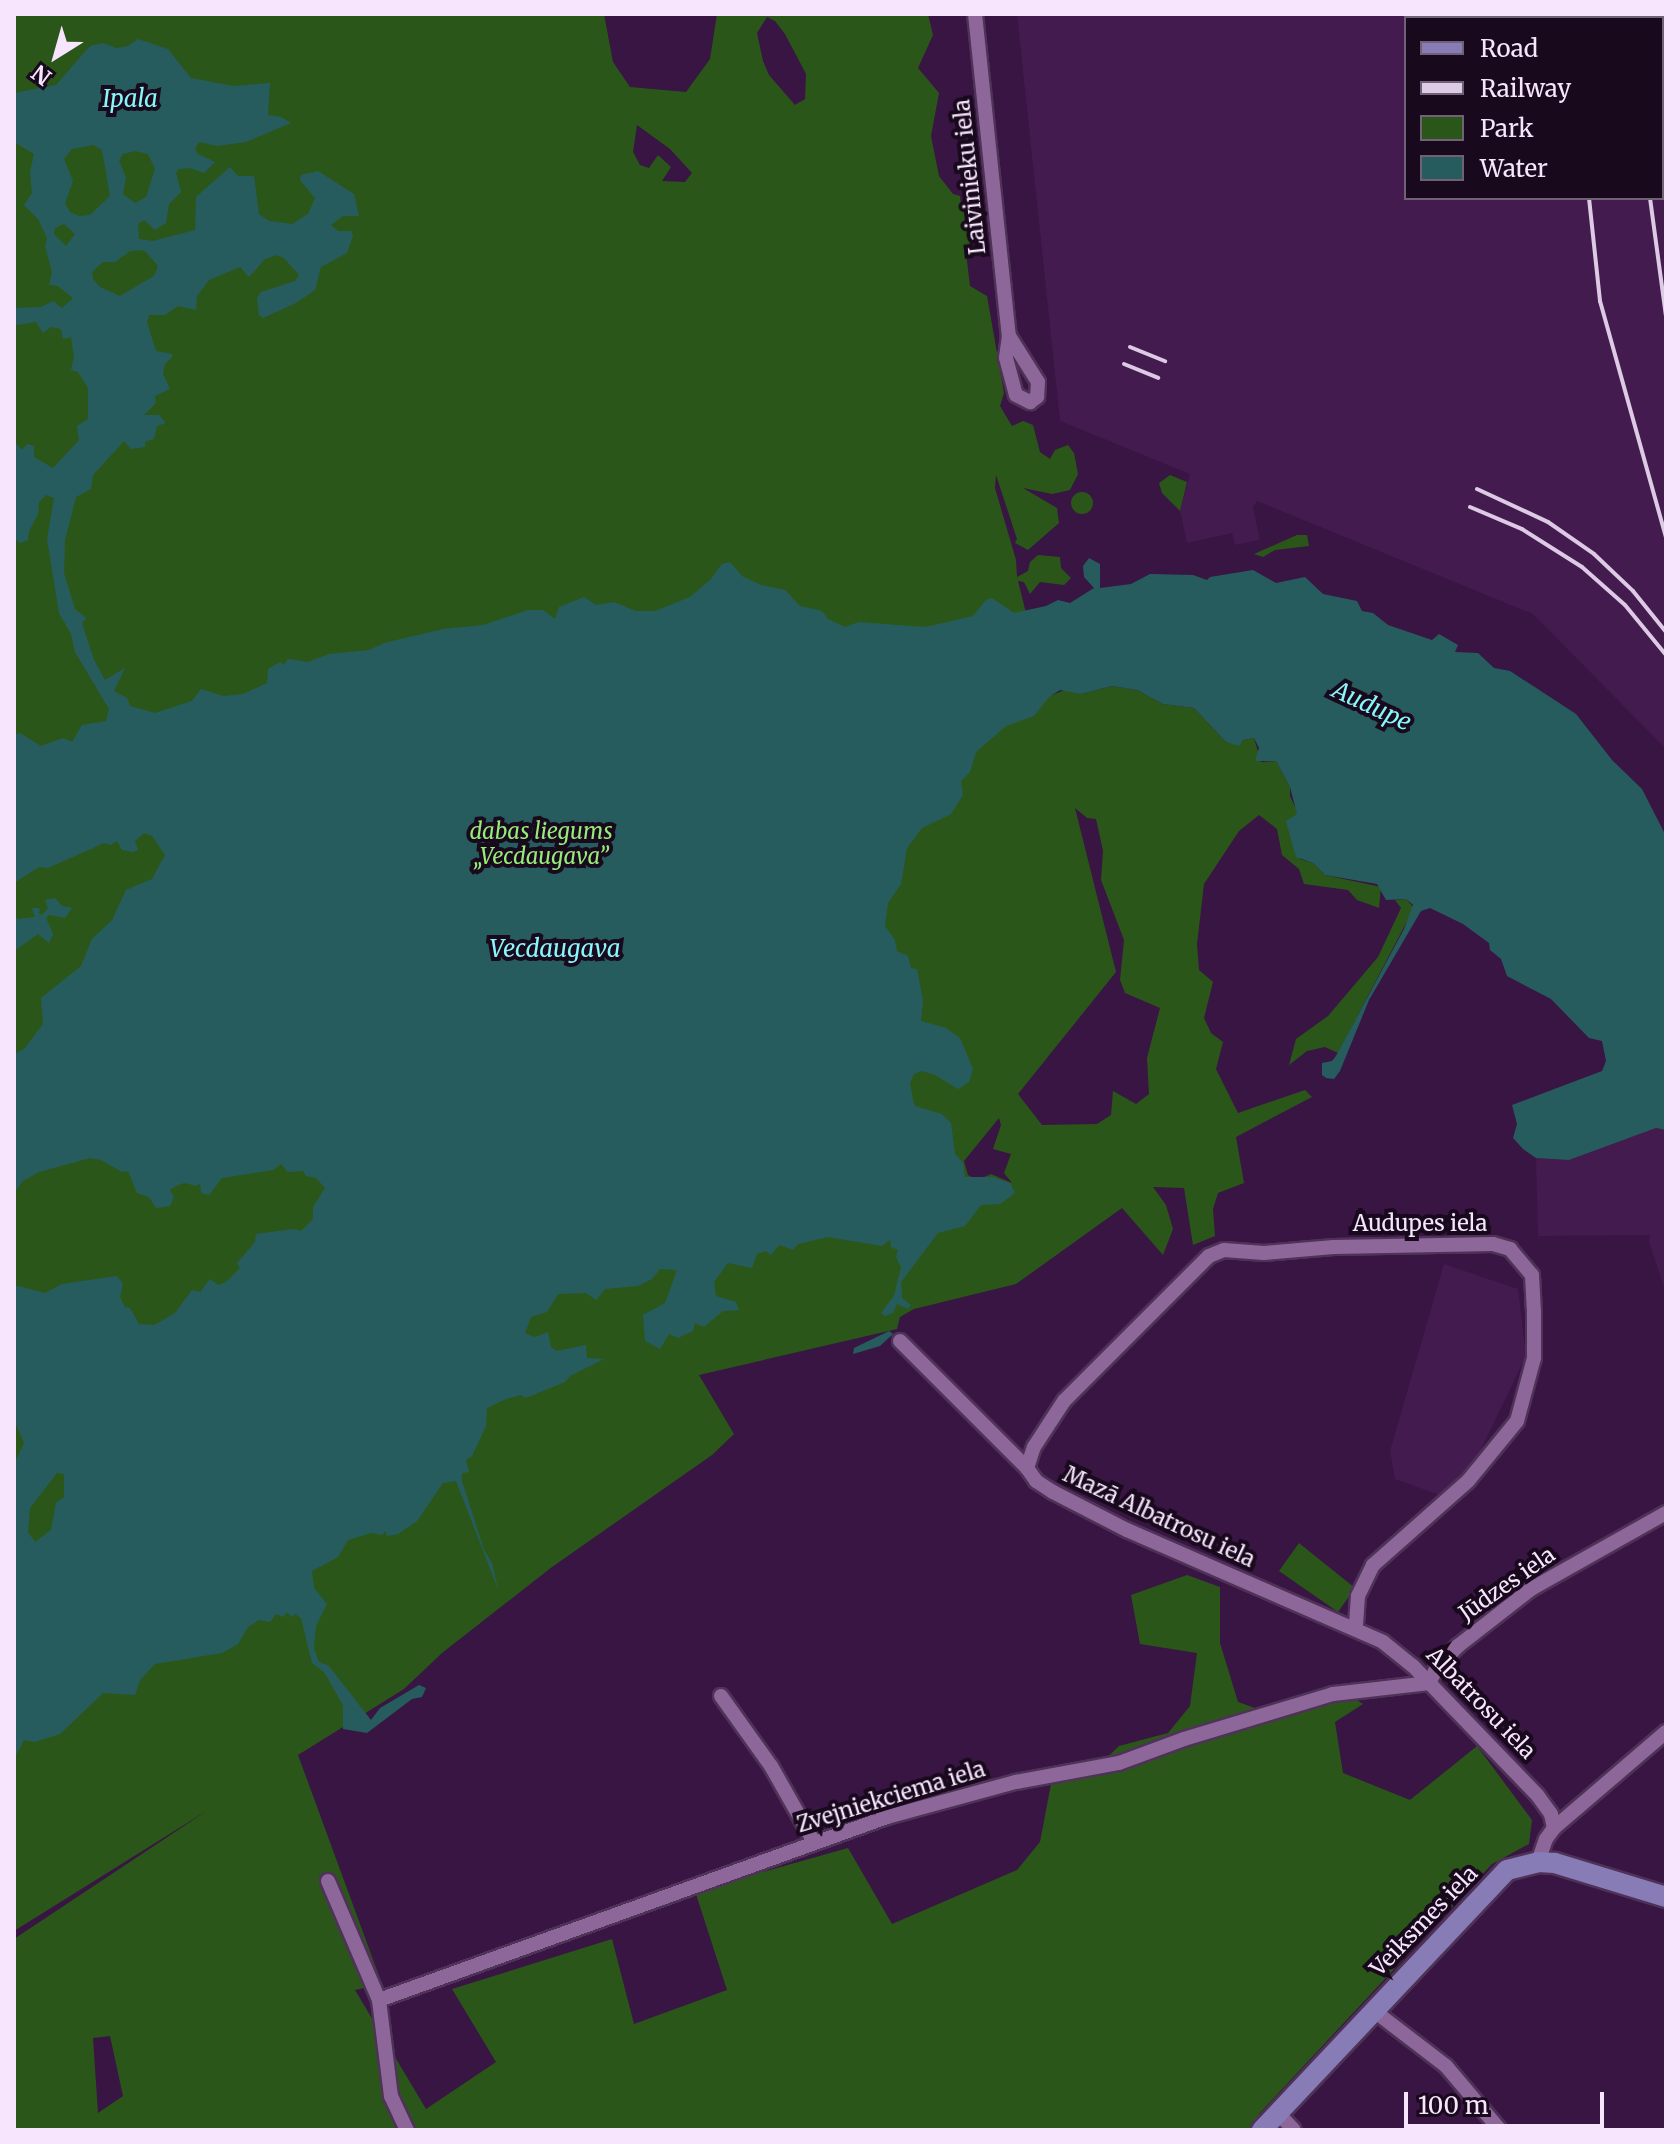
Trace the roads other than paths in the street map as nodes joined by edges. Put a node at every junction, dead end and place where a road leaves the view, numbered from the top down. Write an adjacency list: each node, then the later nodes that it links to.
1 (975, 14): 2 (street, Laivinieku iela)
2 (1009, 336)
3 (900, 1341): 4 (street, Mazā Albatrosu iela)
4 (1027, 1468): 6 (street, Mazā Albatrosu iela); 6 (street, Audupes iela)
5 (1666, 1513): 7 (street, Jūdzes iela)
6 (1356, 1627): 7 (street, Albatrosu iela)
7 (1429, 1683): 10 (street, Albatrosu iela); 11 (street, Zvejniekciema iela)
8 (721, 1696): 11 (street)
9 (1666, 1732): 10 (street)
10 (1554, 1828): 12 (street)
11 (814, 1842): 15 (street, Zvejniekciema iela)
12 (1538, 1862): 14 (main road); 16 (main road, Veiksmes iela)
13 (328, 1881): 15 (street)
14 (1666, 1897)
15 (379, 2000): 18 (street)
16 (1373, 2010): 17 (main road, Veiksmes iela); 21 (street)
17 (1278, 2113): 19 (main road, Veiksmes iela); 20 (street)
18 (407, 2130)
19 (1262, 2130)
20 (1294, 2130)
21 (1500, 2130)

